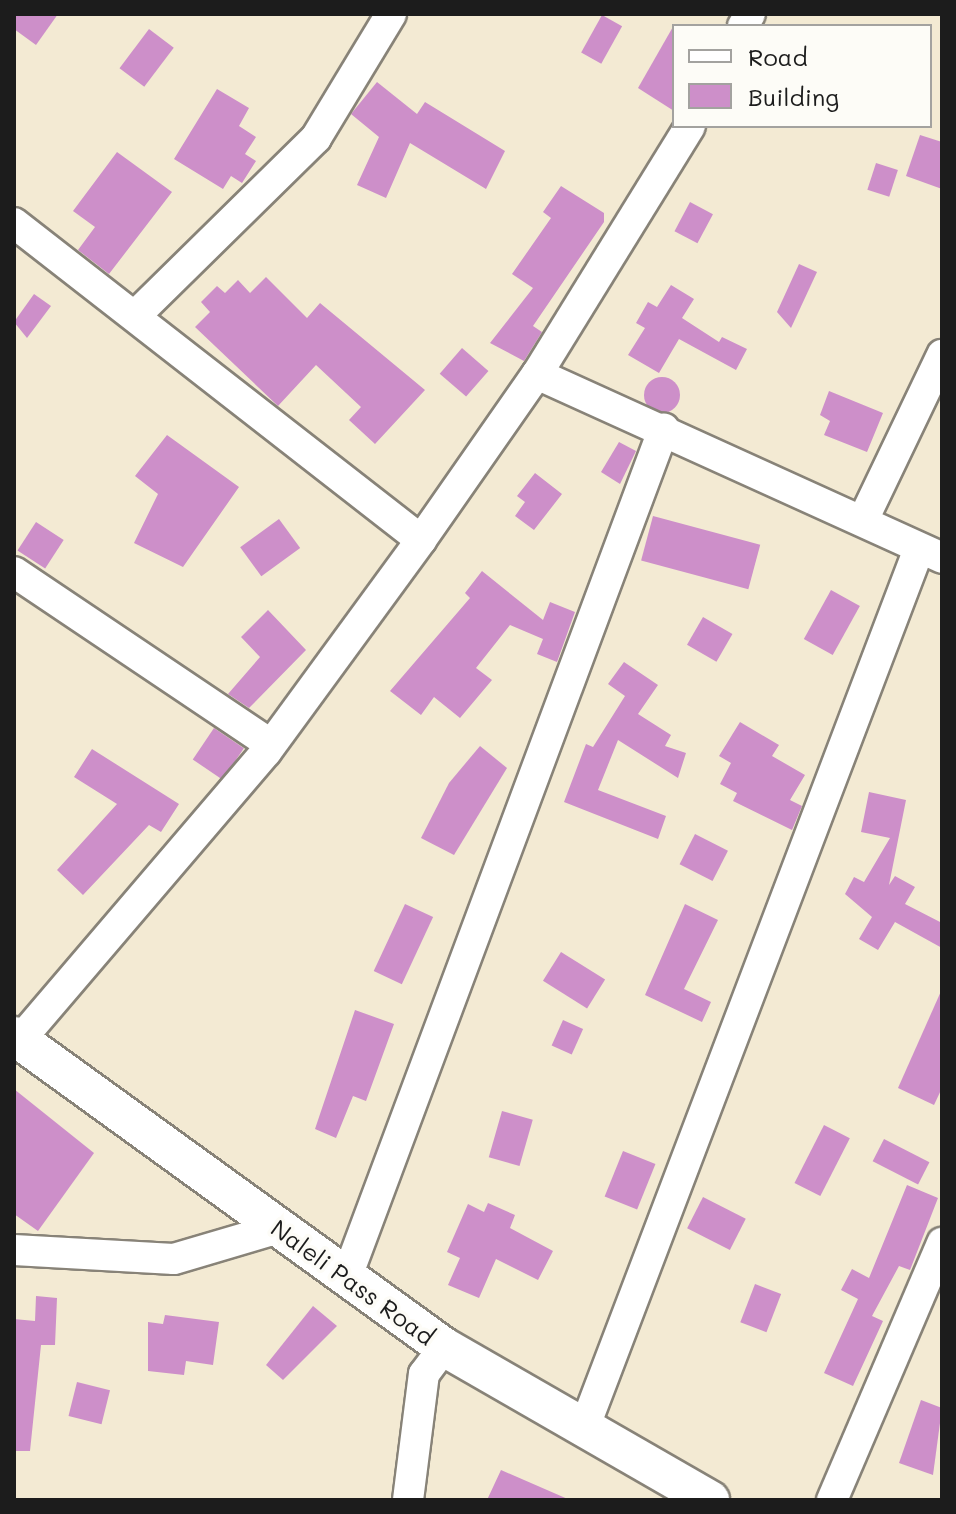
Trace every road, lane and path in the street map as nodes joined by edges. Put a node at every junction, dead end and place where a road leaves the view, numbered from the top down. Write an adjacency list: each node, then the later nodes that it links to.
1 (391, 14): 4 (street)
2 (689, 128): 6 (street)
3 (14, 223): 4 (street)
4 (137, 314): 9 (street)
5 (942, 355): 8 (street)
6 (537, 374): 7 (street); 9 (street)
7 (664, 428): 8 (street); 17 (street)
8 (864, 518): 10 (street)
9 (421, 540): 12 (street)
10 (930, 554): 19 (street)
11 (14, 572): 12 (street)
12 (270, 744): 13 (street)
13 (17, 1038): 14 (main road, Naleli Pass Road)
14 (279, 1228): 16 (street); 17 (main road, Naleli Pass Road)
15 (942, 1243): 22 (street)
16 (14, 1250)
17 (346, 1279): 18 (main road, Naleli Pass Road)
18 (444, 1347): 19 (main road, Naleli Pass Road); 20 (street)
19 (583, 1431): 21 (main road, Naleli Pass Road)
20 (408, 1500)
21 (710, 1500)
22 (832, 1500)

